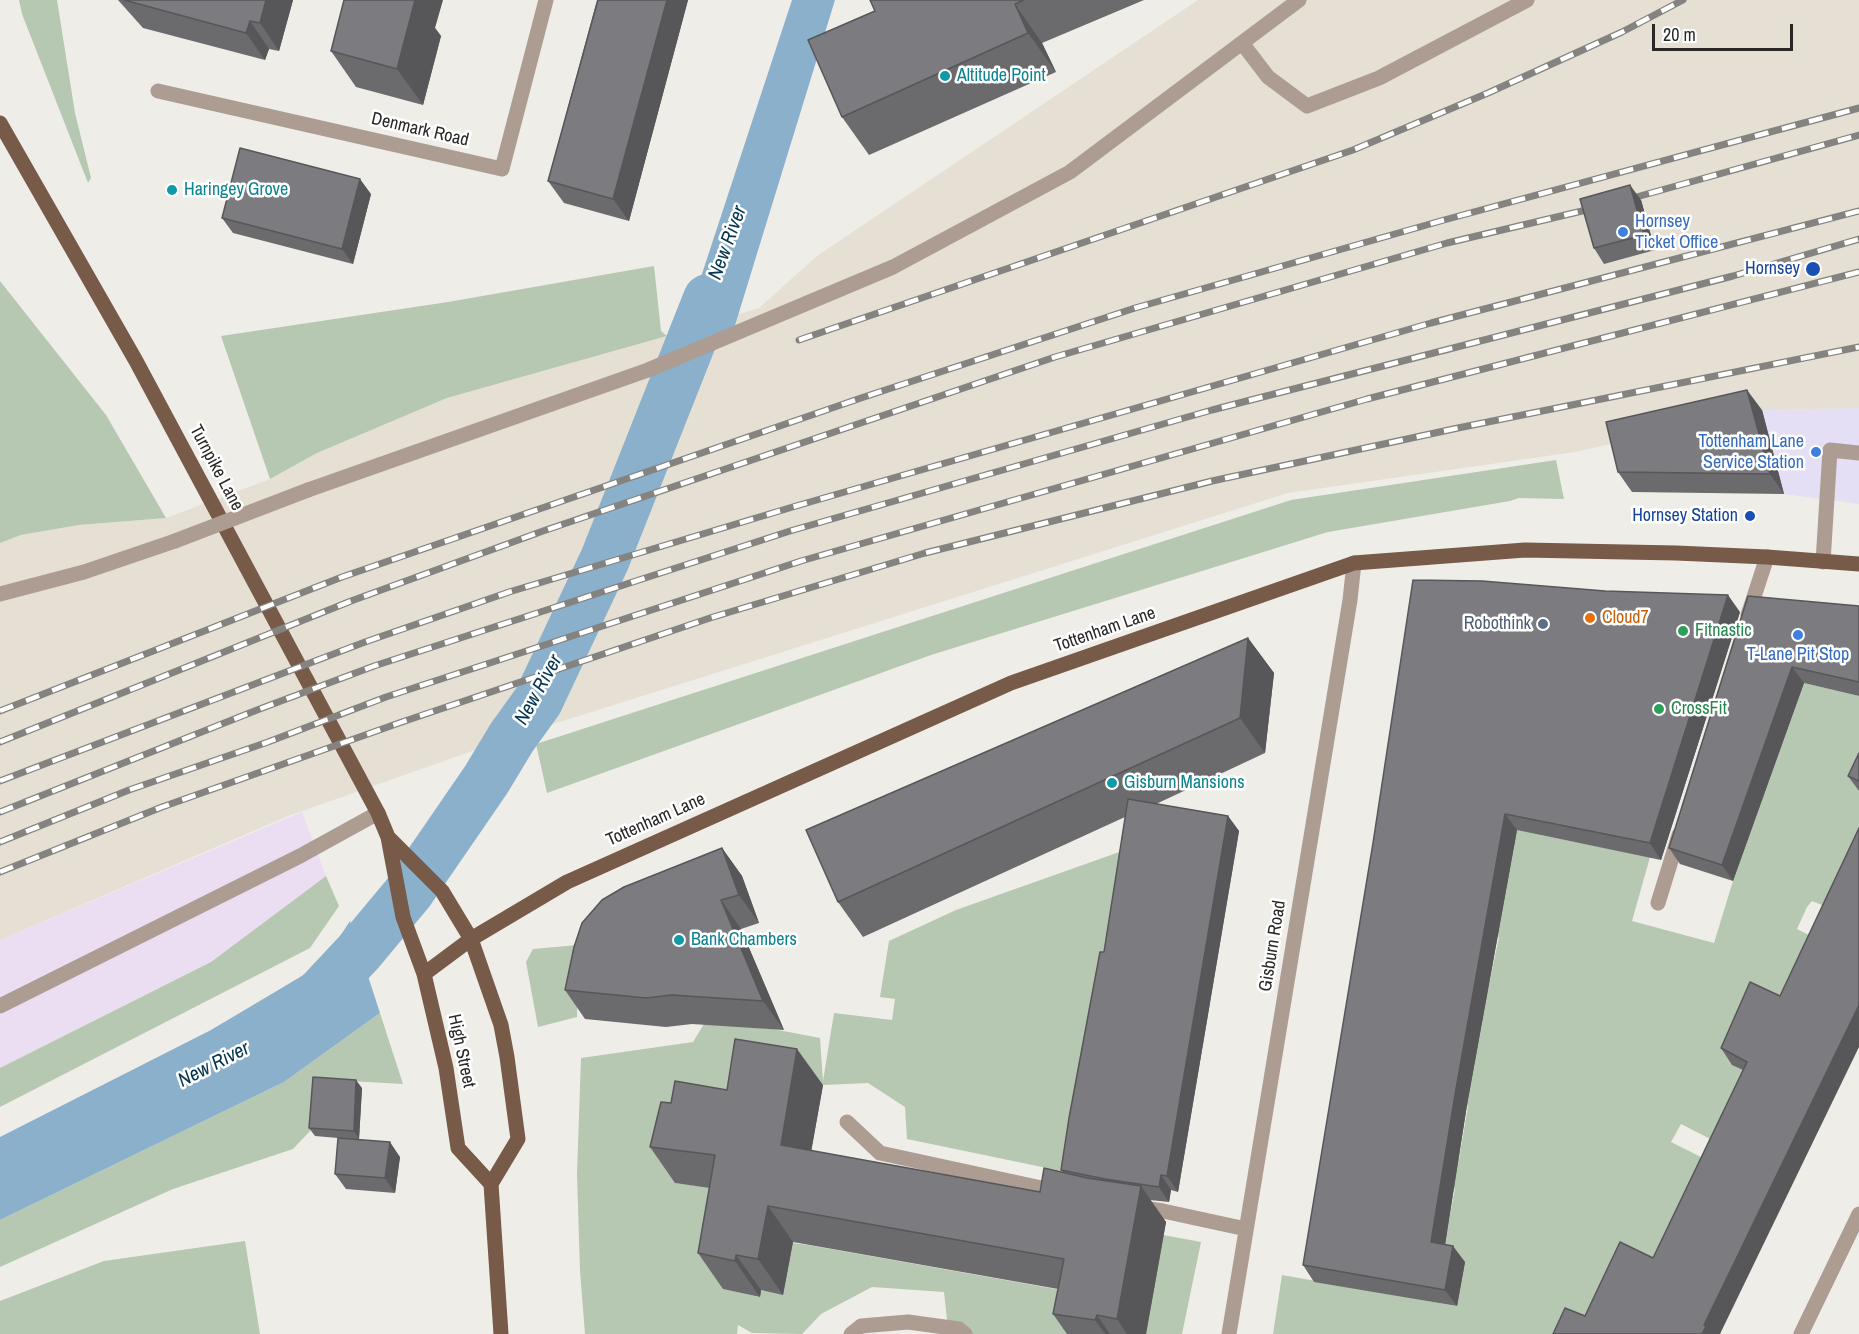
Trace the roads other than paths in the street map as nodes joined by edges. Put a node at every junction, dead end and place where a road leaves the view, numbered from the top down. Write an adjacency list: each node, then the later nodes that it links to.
1 (546, 0): 5 (street, Denmark Road)
2 (1299, 0): 4 (street)
3 (1527, 0): 4 (street)
4 (1242, 43): 12 (street, bridge)
5 (158, 92)
6 (0, 123): 14 (main road, Turnpike Lane)
7 (1859, 453): 9 (street)
8 (1767, 557): 9 (main road, Tottenham Lane); 10 (main road, Tottenham Lane); 13 (street)
9 (1823, 562): 11 (main road, Tottenham Lane)
10 (1354, 563): 19 (main road, Tottenham Lane); 27 (street, Gisburn Road)
11 (1859, 564)
12 (0, 594)
13 (1745, 626)
14 (378, 813): 16 (main road, Turnpike Lane); 21 (street)
15 (1682, 826): 17 (street)
16 (388, 837): 18 (main road, Turnpike Lane); 19 (main road, Turnpike Lane)
17 (1658, 903)
18 (403, 917): 20 (main road, High Street)
19 (471, 939): 20 (main road, Tottenham Lane); 23 (main road)
20 (424, 974): 23 (main road, High Street)
21 (0, 1006)
22 (847, 1122): 24 (street)
23 (491, 1184): 28 (main road)
24 (1079, 1196)
25 (1124, 1205): 27 (street)
26 (1859, 1214): 32 (street)
27 (1246, 1228): 31 (street, Gisburn Road)
28 (501, 1334)
29 (851, 1334): 30 (street)
30 (965, 1334)
31 (1229, 1334)
32 (1801, 1334)

